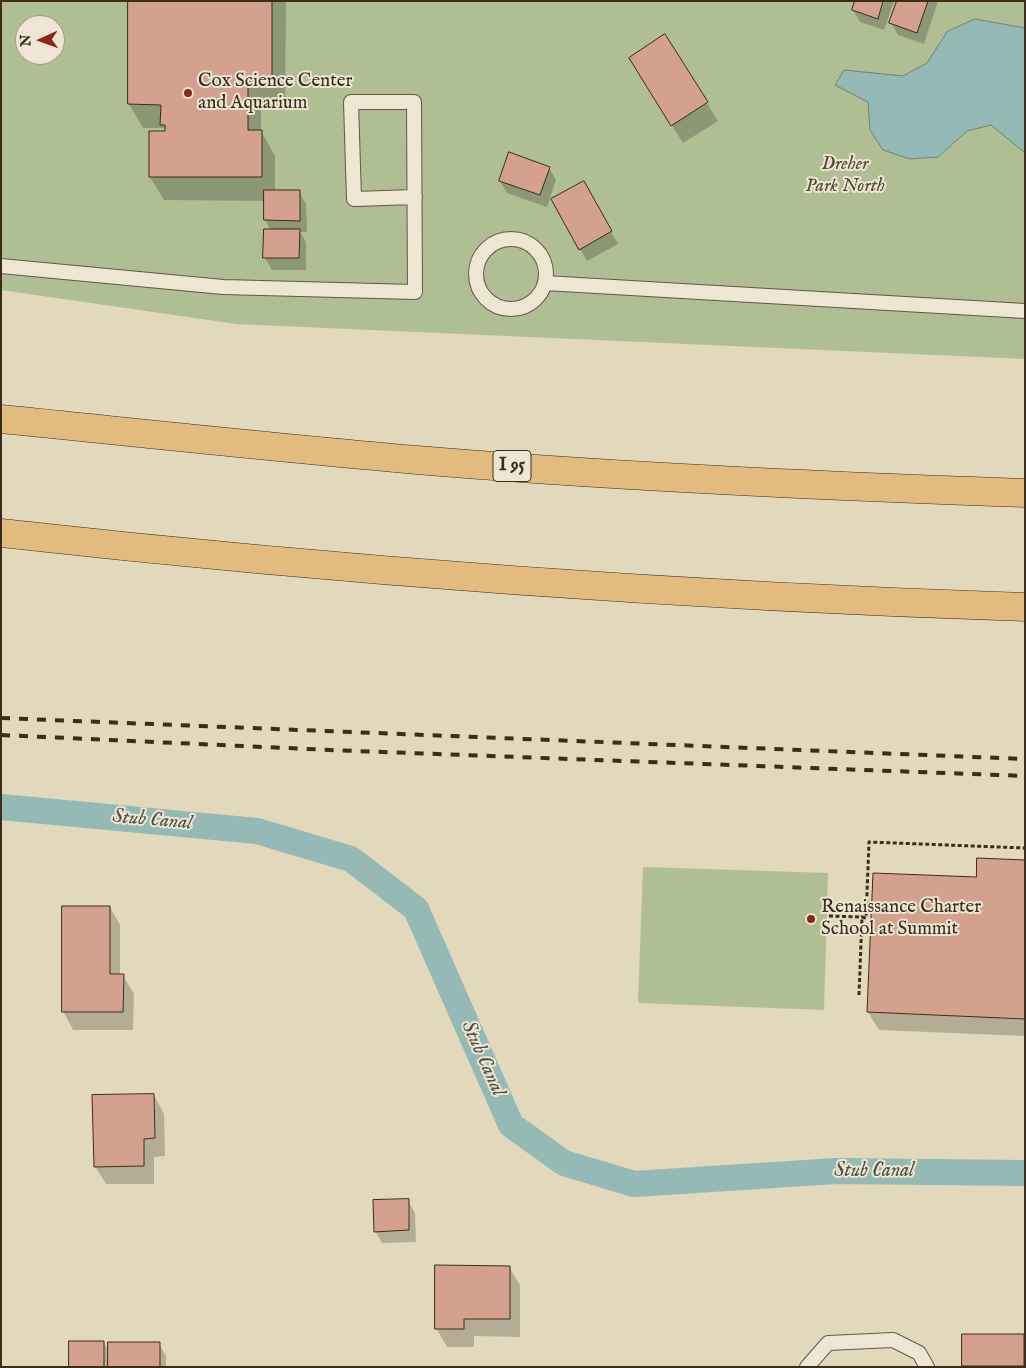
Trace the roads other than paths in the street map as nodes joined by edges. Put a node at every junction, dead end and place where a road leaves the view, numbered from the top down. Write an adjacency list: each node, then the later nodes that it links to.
1 (415, 197): 1 (lane); 2 (lane)
2 (1, 266)
3 (545, 284): 3 (lane); 4 (lane)
4 (1025, 311)
5 (1, 418): 6 (highway, I 95)
6 (1025, 494)
7 (1, 532): 8 (highway)
8 (1025, 607)
9 (807, 1367): 10 (lane)
10 (927, 1367)

